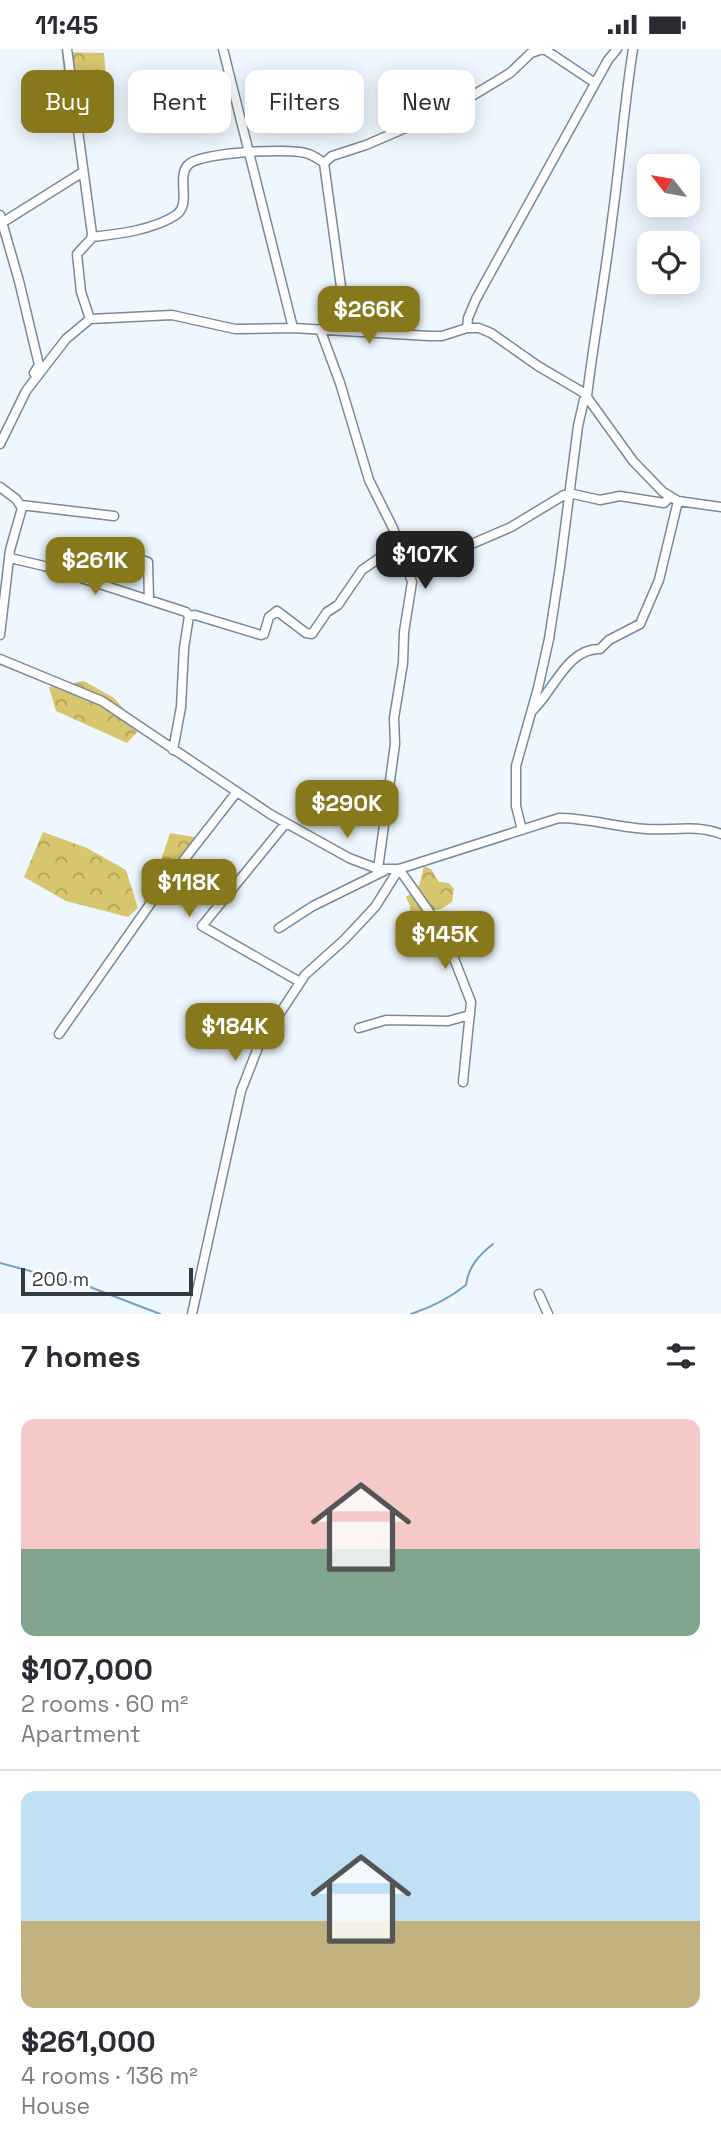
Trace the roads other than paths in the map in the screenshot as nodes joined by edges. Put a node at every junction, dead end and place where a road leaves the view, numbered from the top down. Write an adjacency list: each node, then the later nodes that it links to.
1 (67, 49): 8 (street)
2 (223, 49): 6 (street)
3 (617, 49): 5 (street)
4 (633, 49): 16 (street)
5 (595, 83): 7 (street); 13 (street)
6 (248, 151): 7 (street); 10 (street); 12 (street)
7 (324, 163): 15 (street)
8 (83, 172): 9 (street); 10 (street)
9 (1, 221): 17 (street)
10 (92, 237): 11 (street)
11 (90, 319): 12 (street); 17 (street)
12 (293, 328): 14 (street)
13 (467, 328): 15 (street); 16 (street)
14 (320, 329): 15 (street); 25 (street)
15 (344, 330)
16 (587, 396): 20 (street); 21 (street)
17 (12, 418): 18 (street)
18 (0, 444)
19 (0, 487): 22 (street)
20 (568, 495): 21 (street); 25 (street); 32 (street)
21 (674, 499): 23 (street); 32 (street)
22 (21, 505): 24 (street); 27 (street)
23 (721, 507)
24 (114, 516)
25 (401, 554): 29 (street); 39 (street)
26 (130, 556): 28 (street)
27 (10, 558): 28 (street); 30 (street)
28 (149, 600): 29 (street)
29 (189, 616): 33 (street)
30 (0, 635)
31 (0, 659): 33 (street)
32 (531, 712): 36 (street)
33 (173, 750): 34 (street)
34 (236, 793): 35 (street); 44 (street)
35 (286, 823): 39 (street); 41 (street)
36 (522, 829): 37 (street); 38 (street)
37 (721, 835)
38 (399, 869): 39 (street); 41 (street); 42 (street)
39 (382, 870): 40 (street)
40 (279, 928)
41 (300, 982): 47 (street)
42 (470, 1015): 43 (street); 45 (street)
43 (359, 1028)
44 (59, 1034)
45 (463, 1082)
46 (539, 1294): 48 (street)
47 (192, 1314)
48 (548, 1314)

